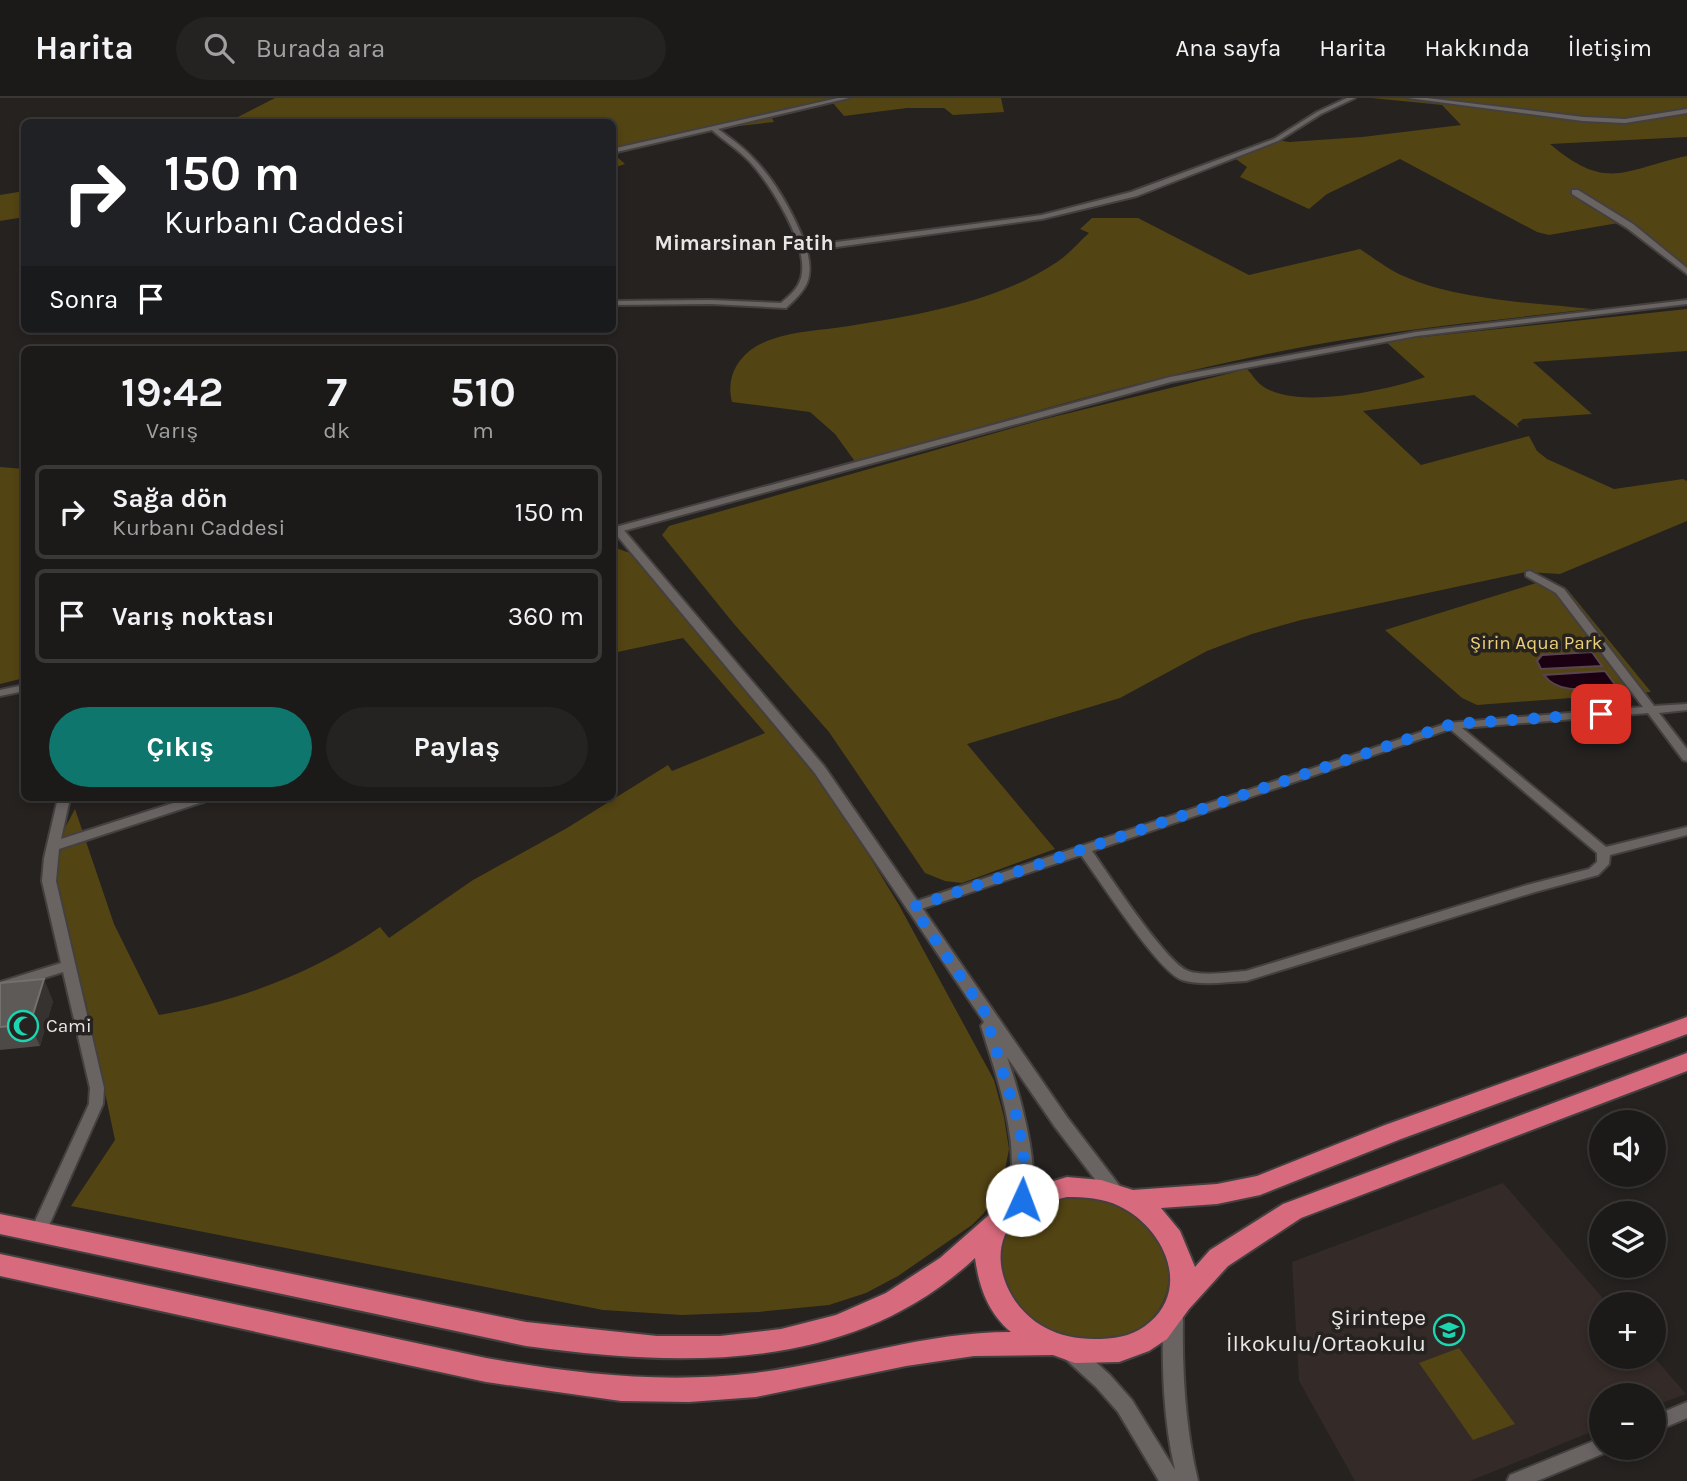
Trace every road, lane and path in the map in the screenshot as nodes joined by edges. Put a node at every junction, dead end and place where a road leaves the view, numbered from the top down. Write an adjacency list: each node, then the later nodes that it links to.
1 (846, 98): 5 (street)
2 (1352, 98): 8 (street)
3 (1411, 98): 4 (street)
4 (1687, 111)
5 (713, 128): 6 (street); 8 (street)
6 (616, 150)
7 (1575, 192): 9 (street)
8 (802, 249): 11 (street)
9 (1687, 272)
10 (1687, 302): 12 (street)
11 (616, 303)
12 (616, 527)
13 (616, 530): 27 (street)
14 (1530, 573): 18 (street)
15 (21, 689): 16 (street)
16 (0, 694)
17 (1687, 707): 18 (street)
18 (1650, 710): 19 (street); 20 (street)
19 (1452, 724): 25 (street); 26 (street)
20 (1687, 757)
21 (63, 801): 24 (street)
22 (193, 801): 24 (street)
23 (1687, 831): 26 (street)
24 (53, 846): 28 (street)
25 (1084, 849): 26 (street); 27 (street)
26 (1604, 852)
27 (913, 907): 30 (street)
28 (68, 966): 29 (street); 37 (street)
29 (0, 987)
30 (984, 1011): 33 (street); 34 (street)
31 (1687, 1024): 33 (highway)
32 (1687, 1062): 39 (highway)
33 (1123, 1197): 34 (highway); 39 (highway)
34 (1022, 1200): 35 (highway)
35 (1000, 1219): 37 (highway); 40 (highway)
36 (0, 1224): 37 (highway)
37 (38, 1232)
38 (0, 1265): 40 (highway)
39 (1177, 1309): 40 (highway); 45 (street)
40 (1059, 1347): 44 (street)
41 (1687, 1410): 42 (street)
42 (1666, 1419)
43 (1589, 1451): 46 (street)
44 (1170, 1481)
45 (1188, 1481)
46 (1516, 1481)

